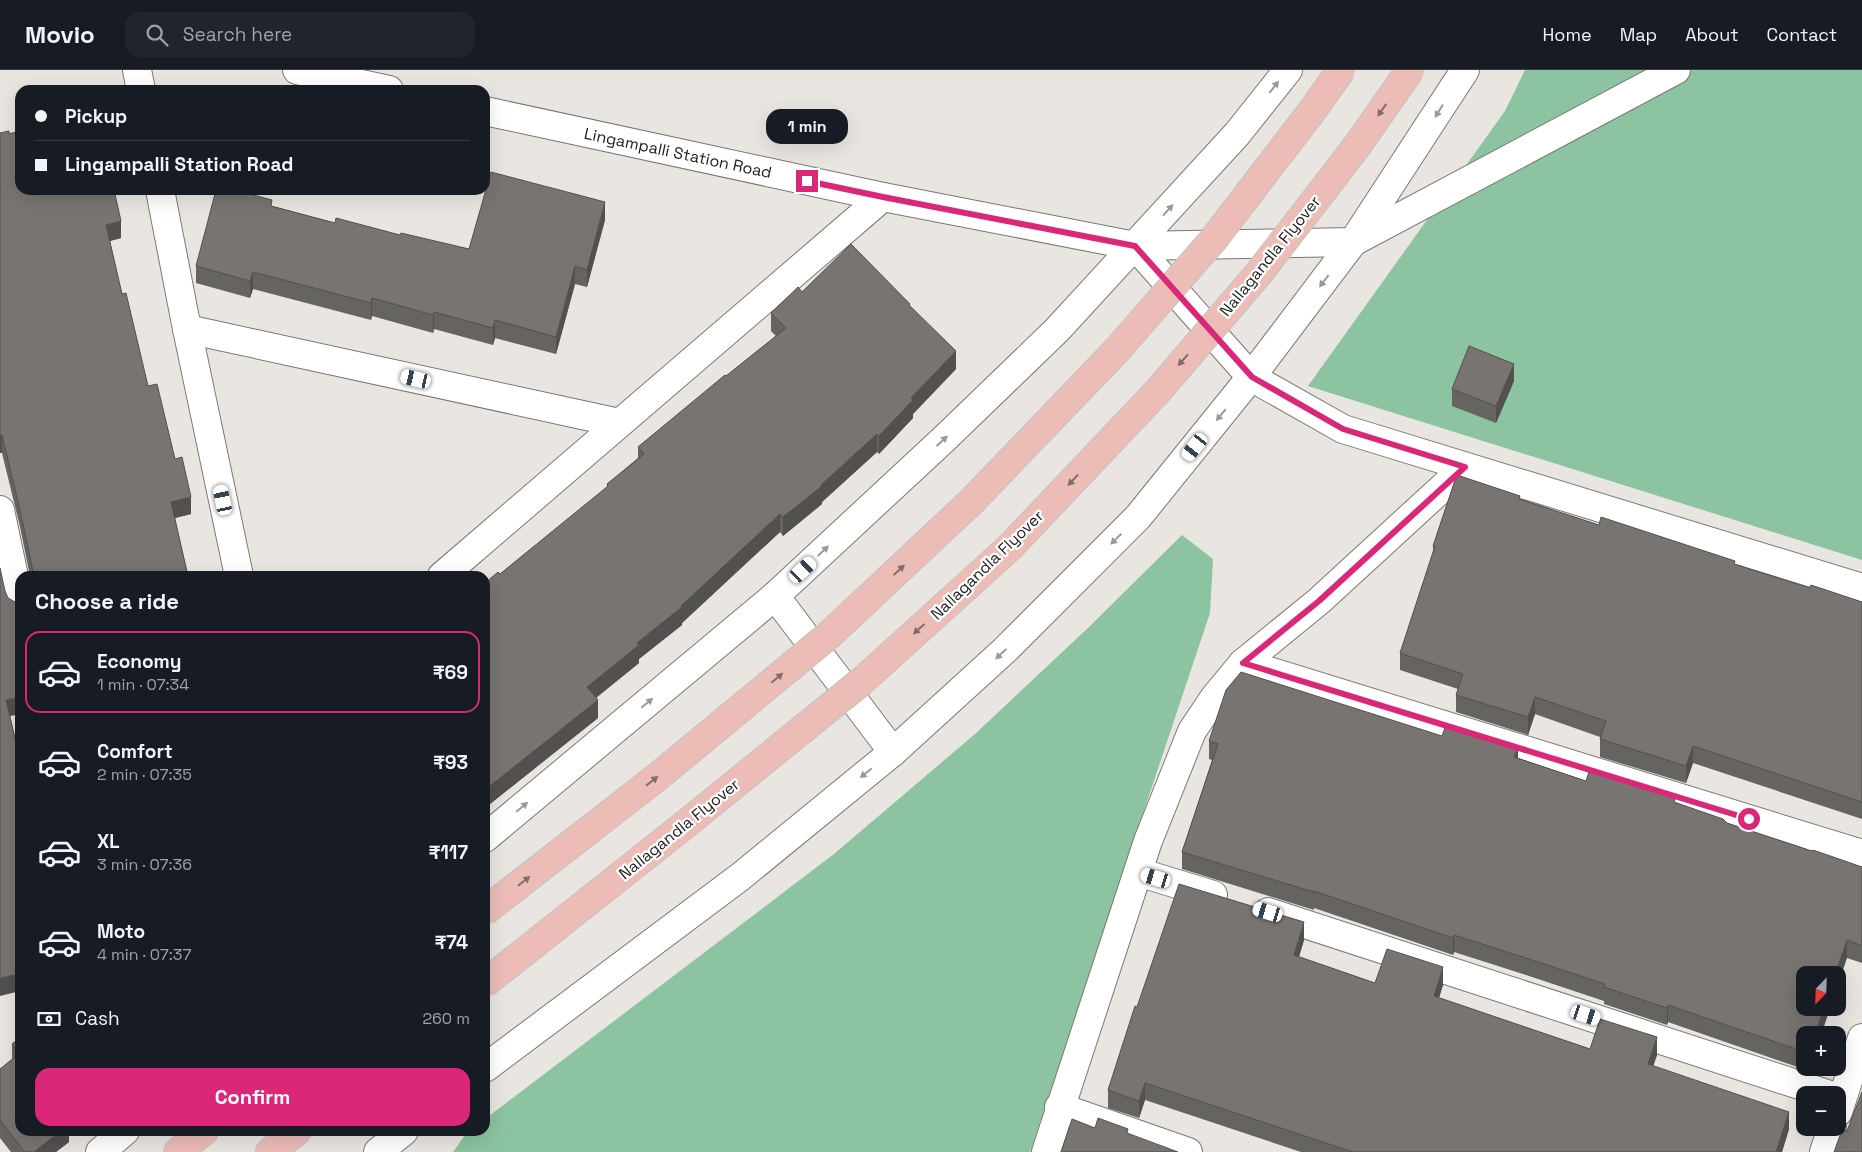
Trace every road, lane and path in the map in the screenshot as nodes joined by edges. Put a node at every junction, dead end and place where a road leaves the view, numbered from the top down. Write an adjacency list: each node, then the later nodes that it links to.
1 (137, 70): 8 (street)
2 (298, 70): 9 (street)
3 (1288, 70): 14 (street, one-way to 3)
4 (1342, 70): 30 (main road, one-way to 4, bridge)
5 (1410, 70): 31 (main road, Nallagandla Flyover, one-way to 31, bridge)
6 (1465, 70): 13 (street, one-way to 13)
7 (1676, 70): 13 (street)
8 (140, 85)
9 (367, 85)
10 (490, 112): 12 (street, Lingampalli Station Road)
11 (161, 195): 15 (street)
12 (883, 197): 14 (street, Lingampalli Station Road); 17 (street)
13 (1353, 242): 14 (street, Lingampalli Station Road); 16 (street, one-way to 16)
14 (1135, 246): 16 (street); 24 (street, one-way to 14)
15 (187, 329): 17 (street); 20 (street)
16 (1252, 377): 18 (street); 26 (street, one-way to 26)
17 (619, 423): 21 (street)
18 (1465, 467): 23 (street); 25 (street)
19 (0, 510): 22 (street)
20 (238, 571)
21 (448, 571)
22 (15, 581)
23 (1862, 588)
24 (775, 596): 26 (street); 27 (street, one-way to 24)
25 (1243, 663): 28 (street); 29 (street)
26 (893, 752): 33 (street, one-way to 33)
27 (490, 834)
28 (1862, 854)
29 (1138, 872): 35 (street); 36 (street)
30 (490, 906)
31 (490, 979)
32 (1862, 1038): 34 (street)
33 (490, 1064)
34 (1843, 1086)
35 (1796, 1087)
36 (1059, 1107): 44 (street); 45 (street)
37 (119, 1136): 41 (street)
38 (198, 1136): 42 (main road)
39 (291, 1136): 43 (main road)
40 (1829, 1136): 46 (street)
41 (100, 1152)
42 (178, 1152)
43 (270, 1152)
44 (1046, 1152)
45 (1188, 1152)
46 (1824, 1152)

